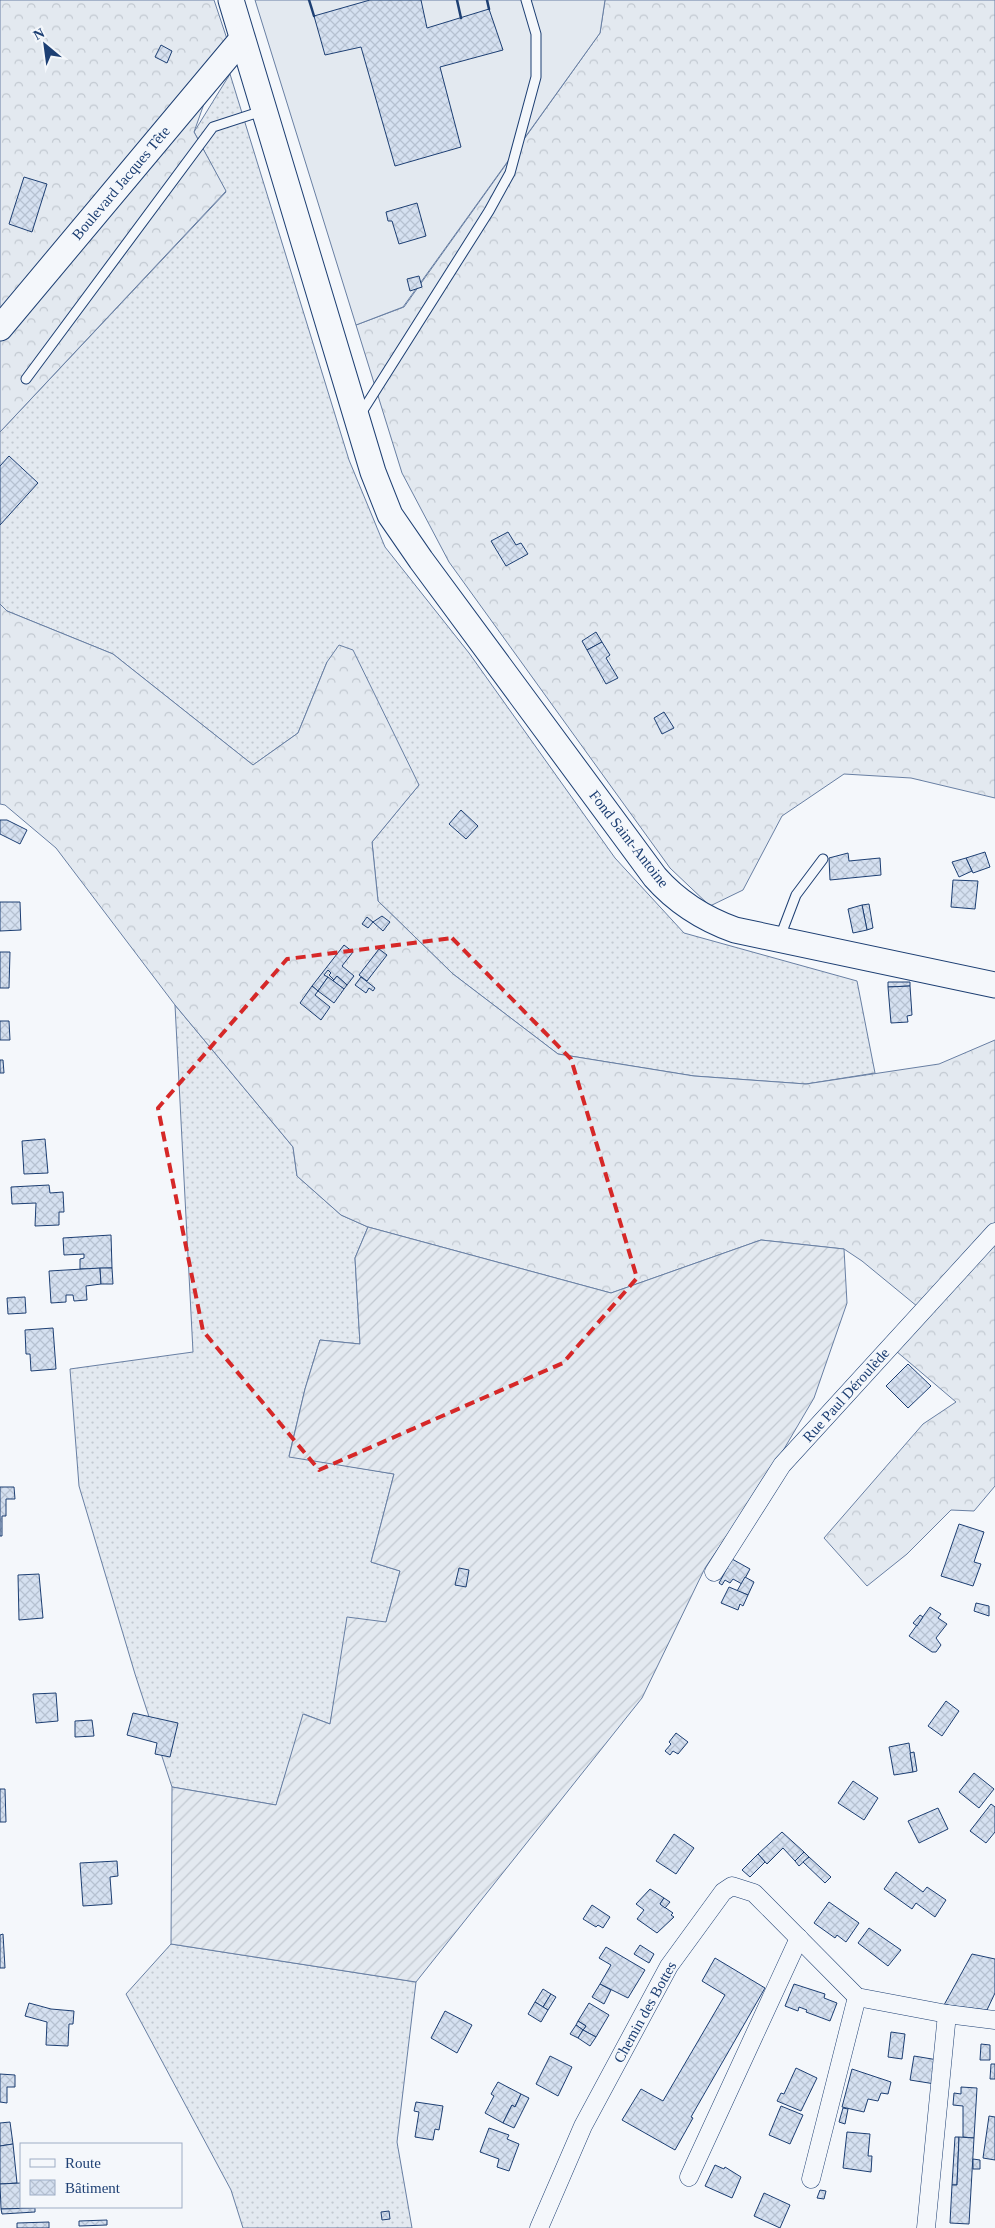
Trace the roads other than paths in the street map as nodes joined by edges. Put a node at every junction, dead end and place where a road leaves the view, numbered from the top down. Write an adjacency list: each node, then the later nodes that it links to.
1 (231, 0): 3 (main road, Fond Saint-Antoine)
2 (527, 0): 7 (lane)
3 (242, 38): 4 (main road, Fond Saint-Antoine); 5 (main road, Boulevard Jacques Tête)
4 (265, 110): 6 (lane); 7 (main road, Fond Saint-Antoine)
5 (0, 328)
6 (26, 379)
7 (357, 420): 9 (main road, Fond Saint-Antoine)
8 (823, 859): 9 (lane)
9 (778, 940): 10 (main road, Fond Saint-Antoine)
10 (995, 985)
11 (995, 1232): 12 (street, Rue Paul Déroulède)
12 (714, 1572)
13 (799, 1938): 14 (street, Chemin des Bottes); 17 (street); 19 (street, Chemin des Bottes)
14 (857, 1997): 15 (street); 18 (street)
15 (948, 2014): 16 (street); 20 (street)
16 (995, 2020)
17 (689, 2177)
18 (811, 2179)
19 (539, 2228)
20 (926, 2228)

